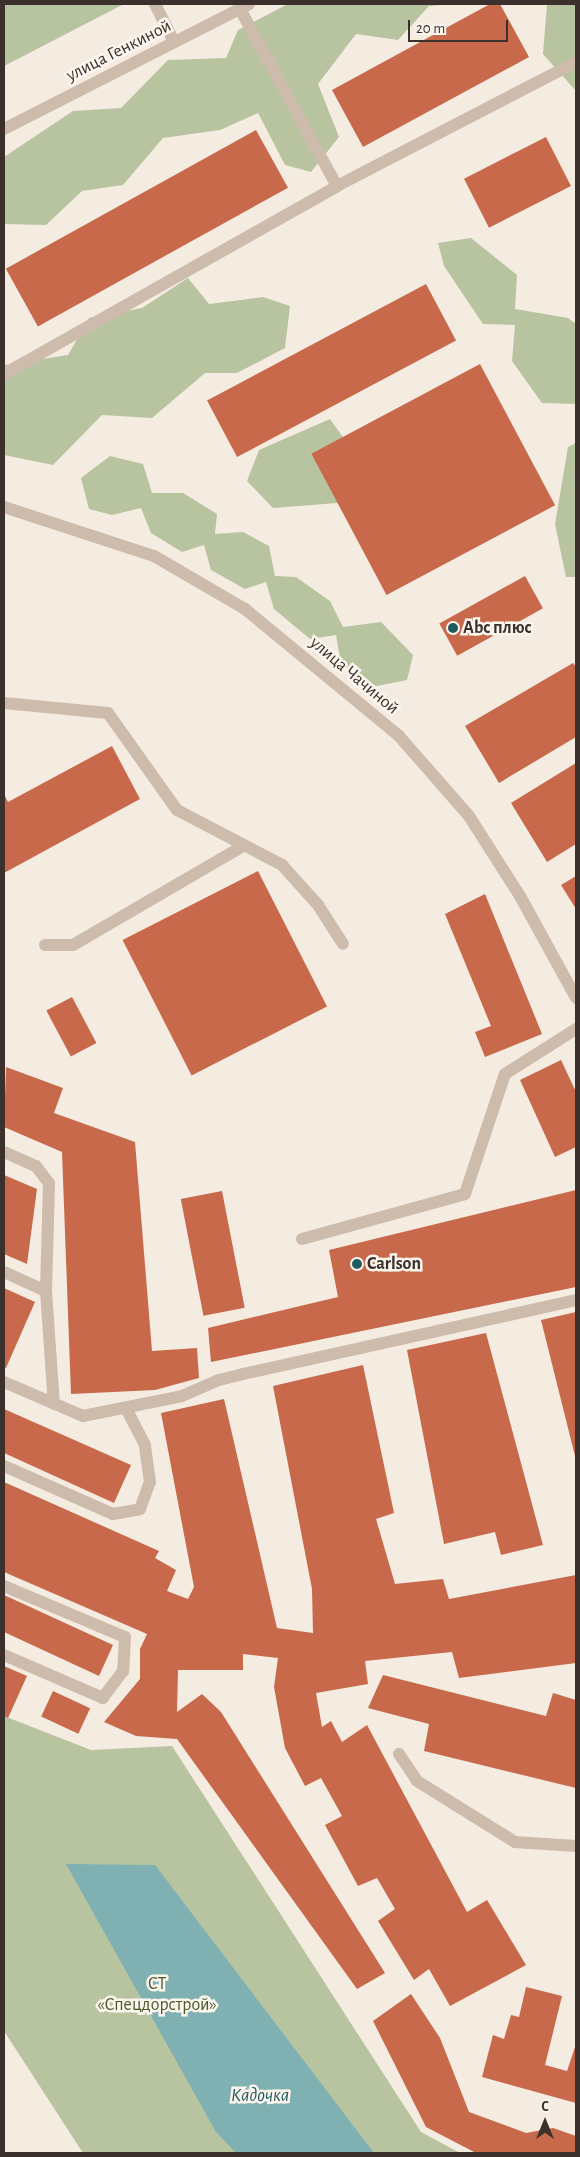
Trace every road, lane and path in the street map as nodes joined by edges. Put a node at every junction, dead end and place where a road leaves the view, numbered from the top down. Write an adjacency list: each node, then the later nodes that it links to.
1 (155, 4): 3 (street)
2 (245, 6): 3 (street, улица Генкиной); 6 (street)
3 (174, 42): 5 (street, улица Генкиной)
4 (576, 62): 6 (street)
5 (4, 129)
6 (337, 186): 7 (street)
7 (4, 374)
8 (4, 507): 13 (street, улица Чачиной)
9 (4, 703): 10 (street)
10 (244, 846): 11 (street); 12 (street)
11 (343, 944)
12 (45, 945)
13 (576, 998)
14 (576, 1029): 16 (street)
15 (4, 1152): 18 (street)
16 (302, 1239)
17 (4, 1272): 18 (street)
18 (46, 1291): 21 (street)
19 (576, 1300): 22 (street)
20 (4, 1382): 21 (street)
21 (54, 1404): 22 (street)
22 (126, 1408): 23 (street)
23 (4, 1466)
24 (4, 1586): 25 (street)
25 (4, 1655)
26 (399, 1754): 27 (street)
27 (576, 1846)

